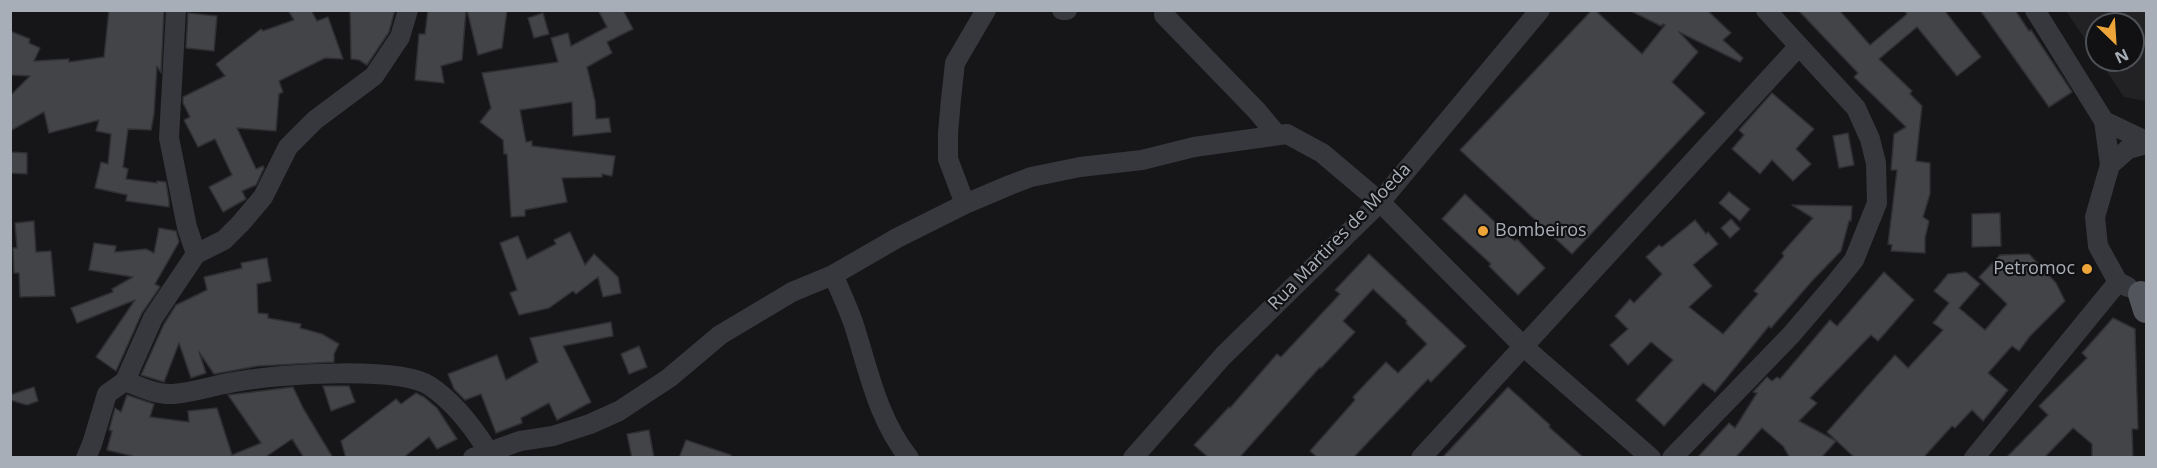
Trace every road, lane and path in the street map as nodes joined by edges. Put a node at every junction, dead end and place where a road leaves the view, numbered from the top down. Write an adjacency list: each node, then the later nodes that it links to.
1 (176, 10): 17 (street)
2 (408, 10): 17 (street)
3 (986, 10): 16 (street)
4 (1062, 10): 5 (street)
5 (1066, 10)
6 (1166, 10): 12 (street)
7 (1540, 10): 15 (street, Rua Martires de Moeda)
8 (1766, 10): 10 (street)
9 (2035, 10): 11 (street)
10 (1800, 46): 21 (street); 29 (street)
11 (2104, 121): 13 (street); 14 (street)
12 (1277, 135): 15 (street); 16 (street)
13 (2146, 142): 14 (street)
14 (2109, 165): 19 (street)
15 (1380, 202): 21 (street); 26 (street, Rua Martires de Moeda)
16 (965, 204): 18 (street)
17 (196, 254): 22 (street)
18 (833, 275): 23 (street); 25 (street)
19 (2118, 282): 20 (street); 30 (street)
20 (2145, 300)
21 (1524, 347): 27 (street); 28 (street)
22 (125, 381): 23 (street); 24 (street)
23 (480, 454)
24 (86, 458)
25 (909, 458)
26 (1133, 458)
27 (1421, 458)
28 (1651, 458)
29 (1671, 458)
30 (1974, 458)

